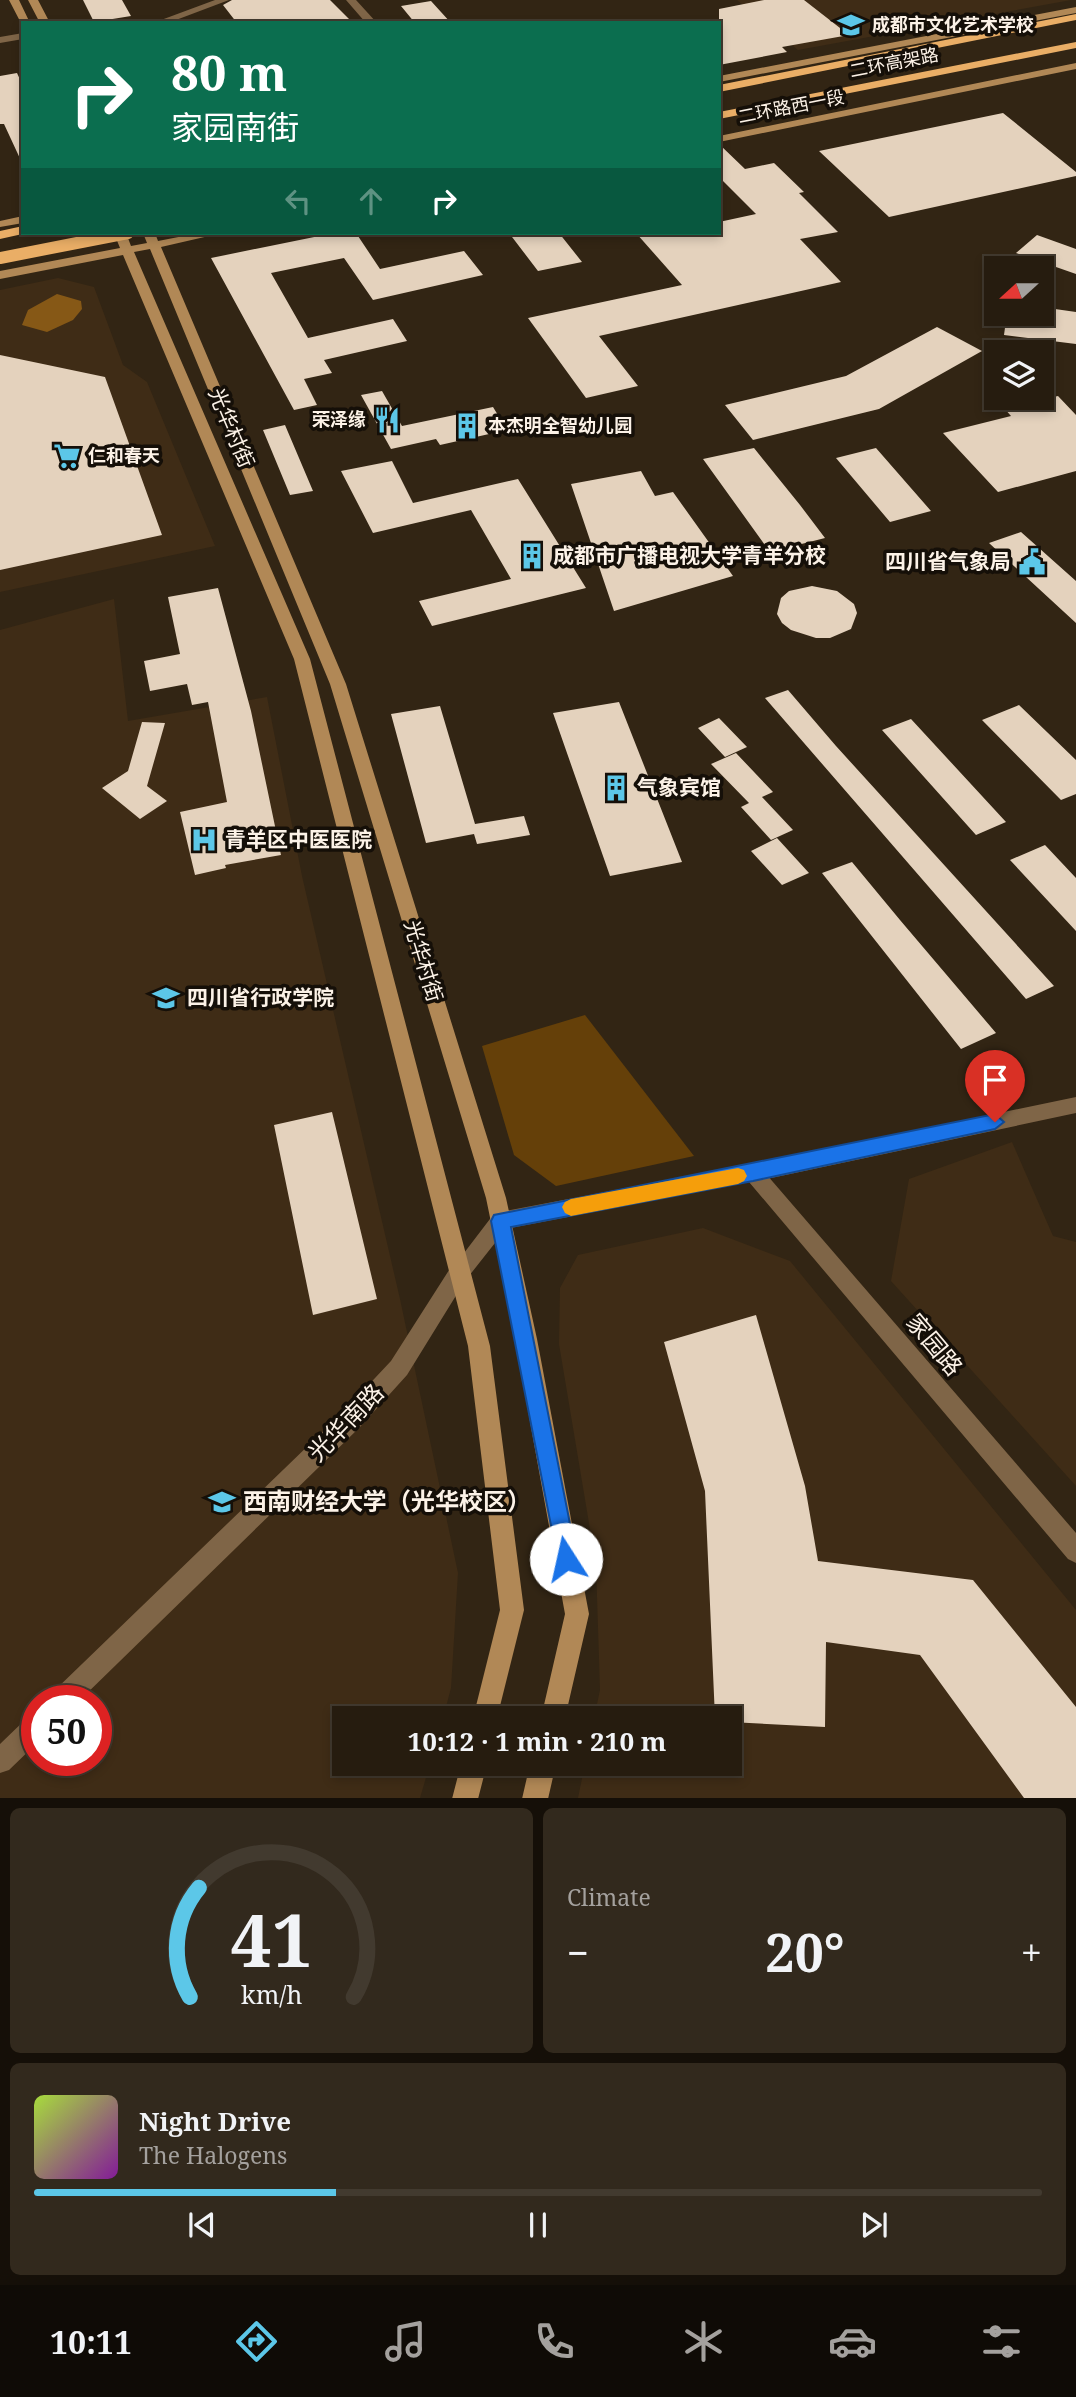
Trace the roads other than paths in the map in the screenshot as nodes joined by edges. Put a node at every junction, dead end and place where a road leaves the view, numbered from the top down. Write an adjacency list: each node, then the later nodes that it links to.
1 (14, 0): 7 (main road)
2 (33, 0): 8 (main road)
3 (224, 0): 9 (street)
4 (351, 0): 10 (street)
5 (1076, 10): 17 (main road, 二环路西一段)
6 (1076, 17): 18 (highway)
7 (24, 21)
8 (44, 21)
9 (164, 21)
10 (370, 21)
11 (1076, 26): 19 (highway, 二环高架路)
12 (21, 36): 13 (street)
13 (0, 40)
14 (1076, 45): 20 (highway, 二环高架路)
15 (1076, 56): 21 (highway)
16 (1076, 66): 22 (main road, 二环路西一段)
17 (721, 79)
18 (721, 89)
19 (721, 95)
20 (721, 116)
21 (721, 127)
22 (721, 139)
23 (21, 219): 24 (main road)
24 (0, 224)
25 (21, 230): 26 (highway)
26 (0, 234)
27 (190, 235): 29 (main road)
28 (125, 238): 29 (main road); 30 (highway, bridge); 31 (main road); 35 (main road, 光华村街)
29 (152, 238): 34 (main road, 光华村街)
30 (0, 258)
31 (0, 275)
32 (1076, 1105): 33 (street)
33 (753, 1173): 34 (street); 36 (street, 家园路)
34 (500, 1221): 35 (street, 光华南路); 39 (main road, 光华村街)
35 (458, 1274): 37 (street, 光华南路); 38 (main road, 光华村街)
36 (1076, 1551)
37 (78, 1685)
38 (488, 1706)
39 (556, 1706)
40 (21, 1741): 41 (street)
41 (0, 1761)
42 (471, 1776): 44 (main road)
43 (540, 1776): 45 (main road)
44 (465, 1798)
45 (535, 1798)

